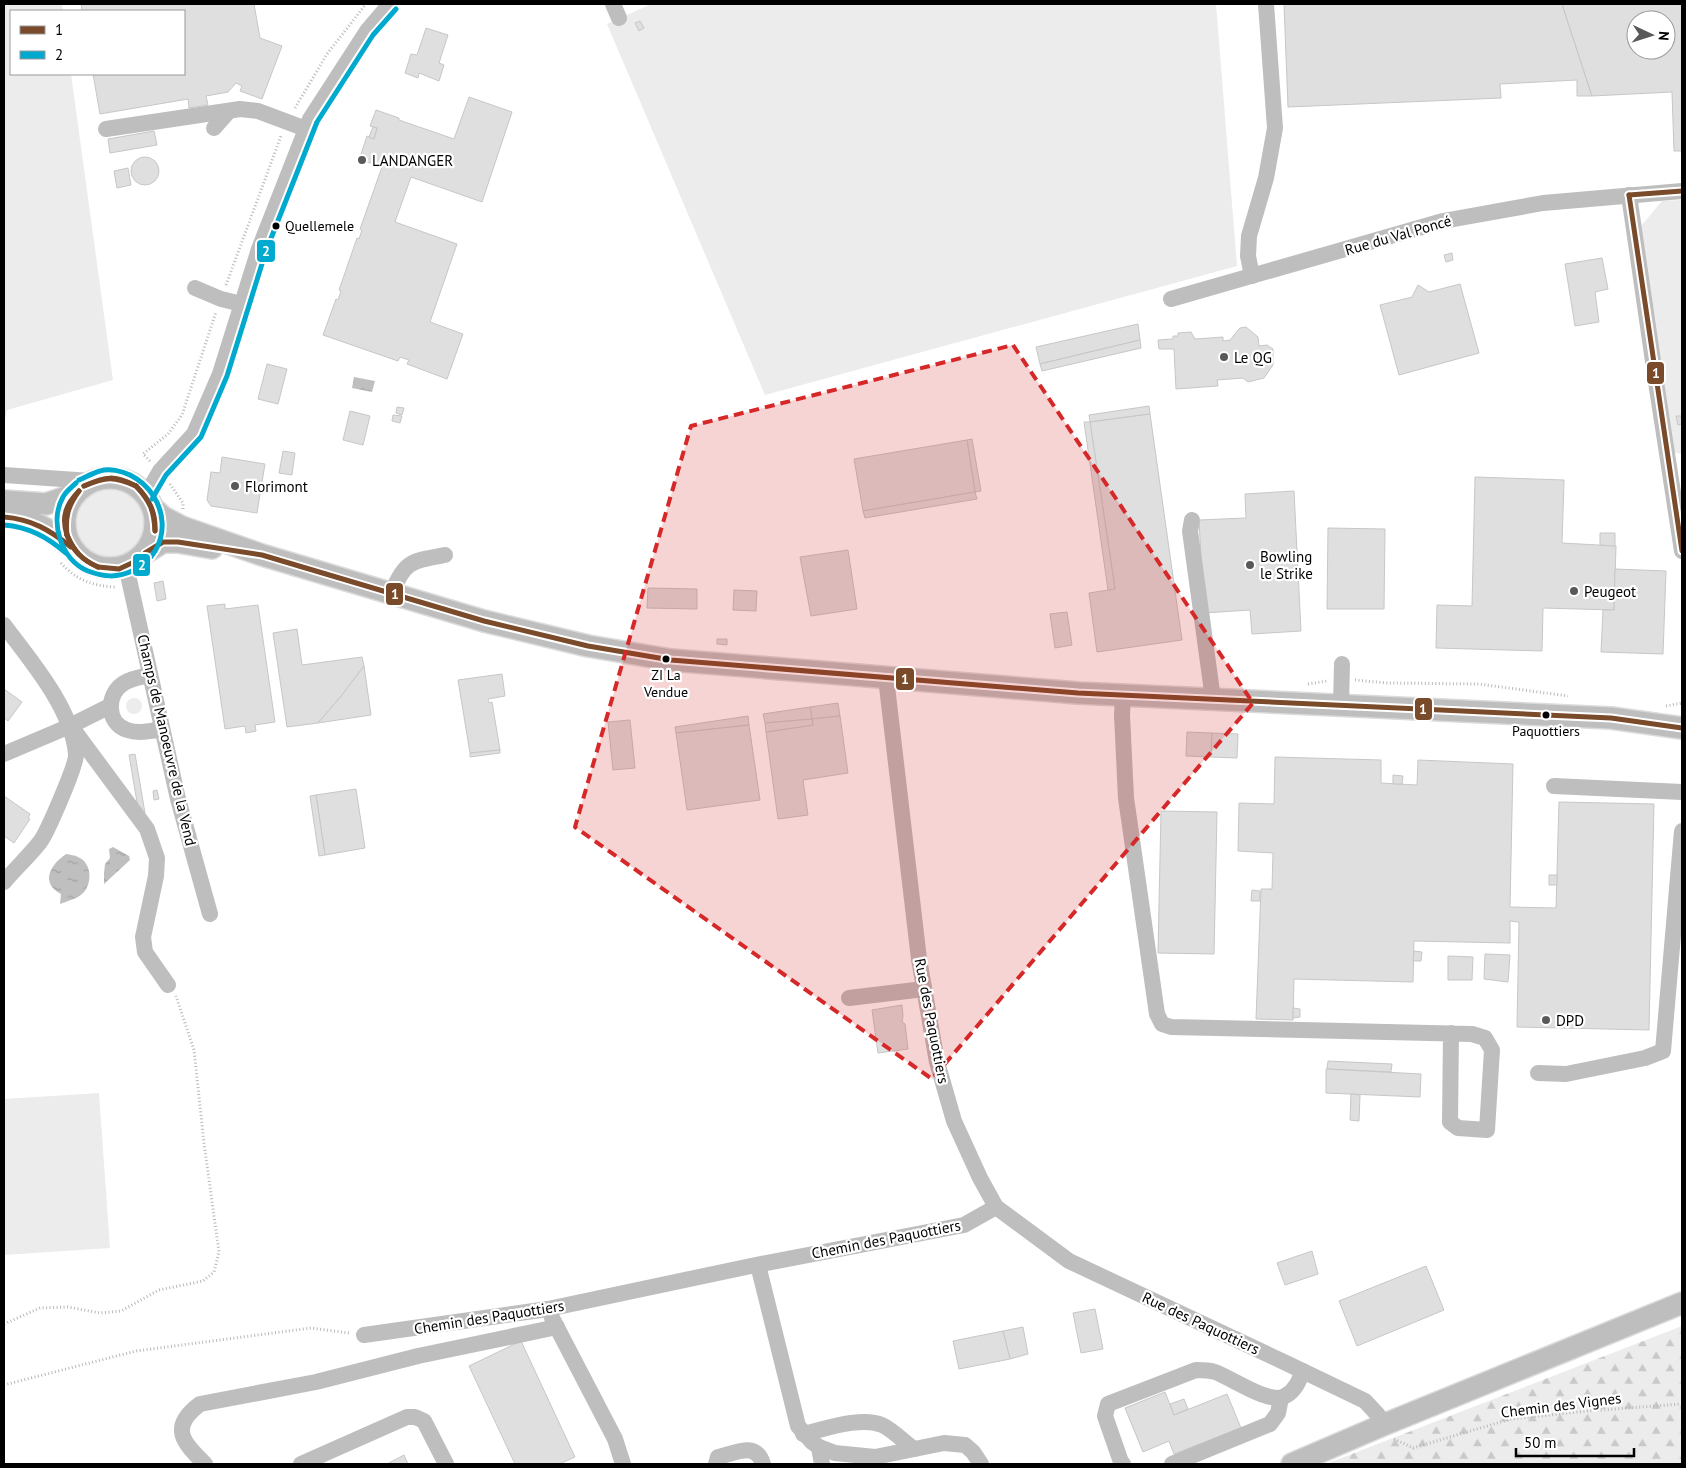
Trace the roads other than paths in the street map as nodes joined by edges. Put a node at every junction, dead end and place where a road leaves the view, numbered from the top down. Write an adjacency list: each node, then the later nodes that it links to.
1 (390, 4): 6 (street)
2 (1266, 4): 9 (street)
3 (229, 111): 4 (street); 5 (street); 6 (street)
4 (214, 128)
5 (106, 129)
6 (306, 130): 12 (street)
7 (1682, 191): 8 (street, Rue du Val Poncé)
8 (1629, 195): 9 (street, Rue du Val Poncé); 13 (street)
9 (1252, 276): 11 (street, Rue du Val Poncé)
10 (195, 288): 12 (street)
11 (1171, 299)
12 (242, 304): 17 (street)
13 (1675, 463): 20 (street)
14 (4, 475): 15 (street)
15 (83, 487): 16 (main road); 17 (main road); 22 (main road)
16 (4, 501)
17 (149, 501): 21 (main road); 23 (main road)
18 (4, 517): 22 (main road)
19 (1192, 520): 32 (street)
20 (1682, 551)
21 (145, 552): 23 (main road); 25 (main road)
22 (65, 554): 25 (main road)
23 (262, 555): 26 (main road)
24 (445, 555): 26 (street)
25 (128, 574): 29 (street, Champs de Manoeuvre de la Vend)
26 (392, 593): 30 (main road)
27 (4, 625): 35 (street)
28 (1342, 672): 33 (street)
29 (150, 675): 34 (street); 37 (street, Champs de Manoeuvre de la Vend)
30 (886, 678): 31 (main road); 45 (street, Rue des Paquottiers)
31 (1123, 695): 32 (main road); 47 (street)
32 (1213, 700): 33 (main road)
33 (1341, 705): 36 (main road)
34 (110, 706): 35 (street); 37 (street)
35 (70, 726): 38 (street); 42 (street); 44 (street)
36 (1682, 728)
37 (162, 729): 43 (street, Champs de Manoeuvre de la Vend)
38 (4, 754)
39 (1554, 786): 40 (street)
40 (1682, 792)
41 (1682, 831): 48 (street)
42 (4, 882)
43 (210, 914)
44 (168, 985)
45 (924, 988): 46 (street); 49 (street, Rue des Paquottiers)
46 (849, 998)
47 (1452, 1033): 47 (street)
48 (1538, 1073)
49 (996, 1207): 50 (street, Chemin des Paquottiers); 55 (street, Rue des Paquottiers)
50 (758, 1265): 52 (street, Chemin des Paquottiers); 58 (street)
51 (1682, 1303): 57 (main road)
52 (548, 1309): 53 (street); 54 (street, Chemin des Paquottiers)
53 (557, 1327): 61 (street); 64 (street)
54 (364, 1335)
55 (1303, 1371): 56 (street); 57 (street, Rue des Paquottiers)
56 (1281, 1398): 69 (street); 70 (street)
57 (1385, 1430): 71 (main road)
58 (803, 1434): 59 (street); 60 (street)
59 (819, 1447): 60 (street); 67 (street)
60 (914, 1449): 68 (street)
61 (205, 1464)
62 (301, 1464): 63 (street)
63 (446, 1464)
64 (623, 1464)
65 (716, 1464): 66 (street)
66 (763, 1464)
67 (822, 1464)
68 (981, 1464)
69 (1123, 1464)
70 (1172, 1464)
71 (1292, 1464)

